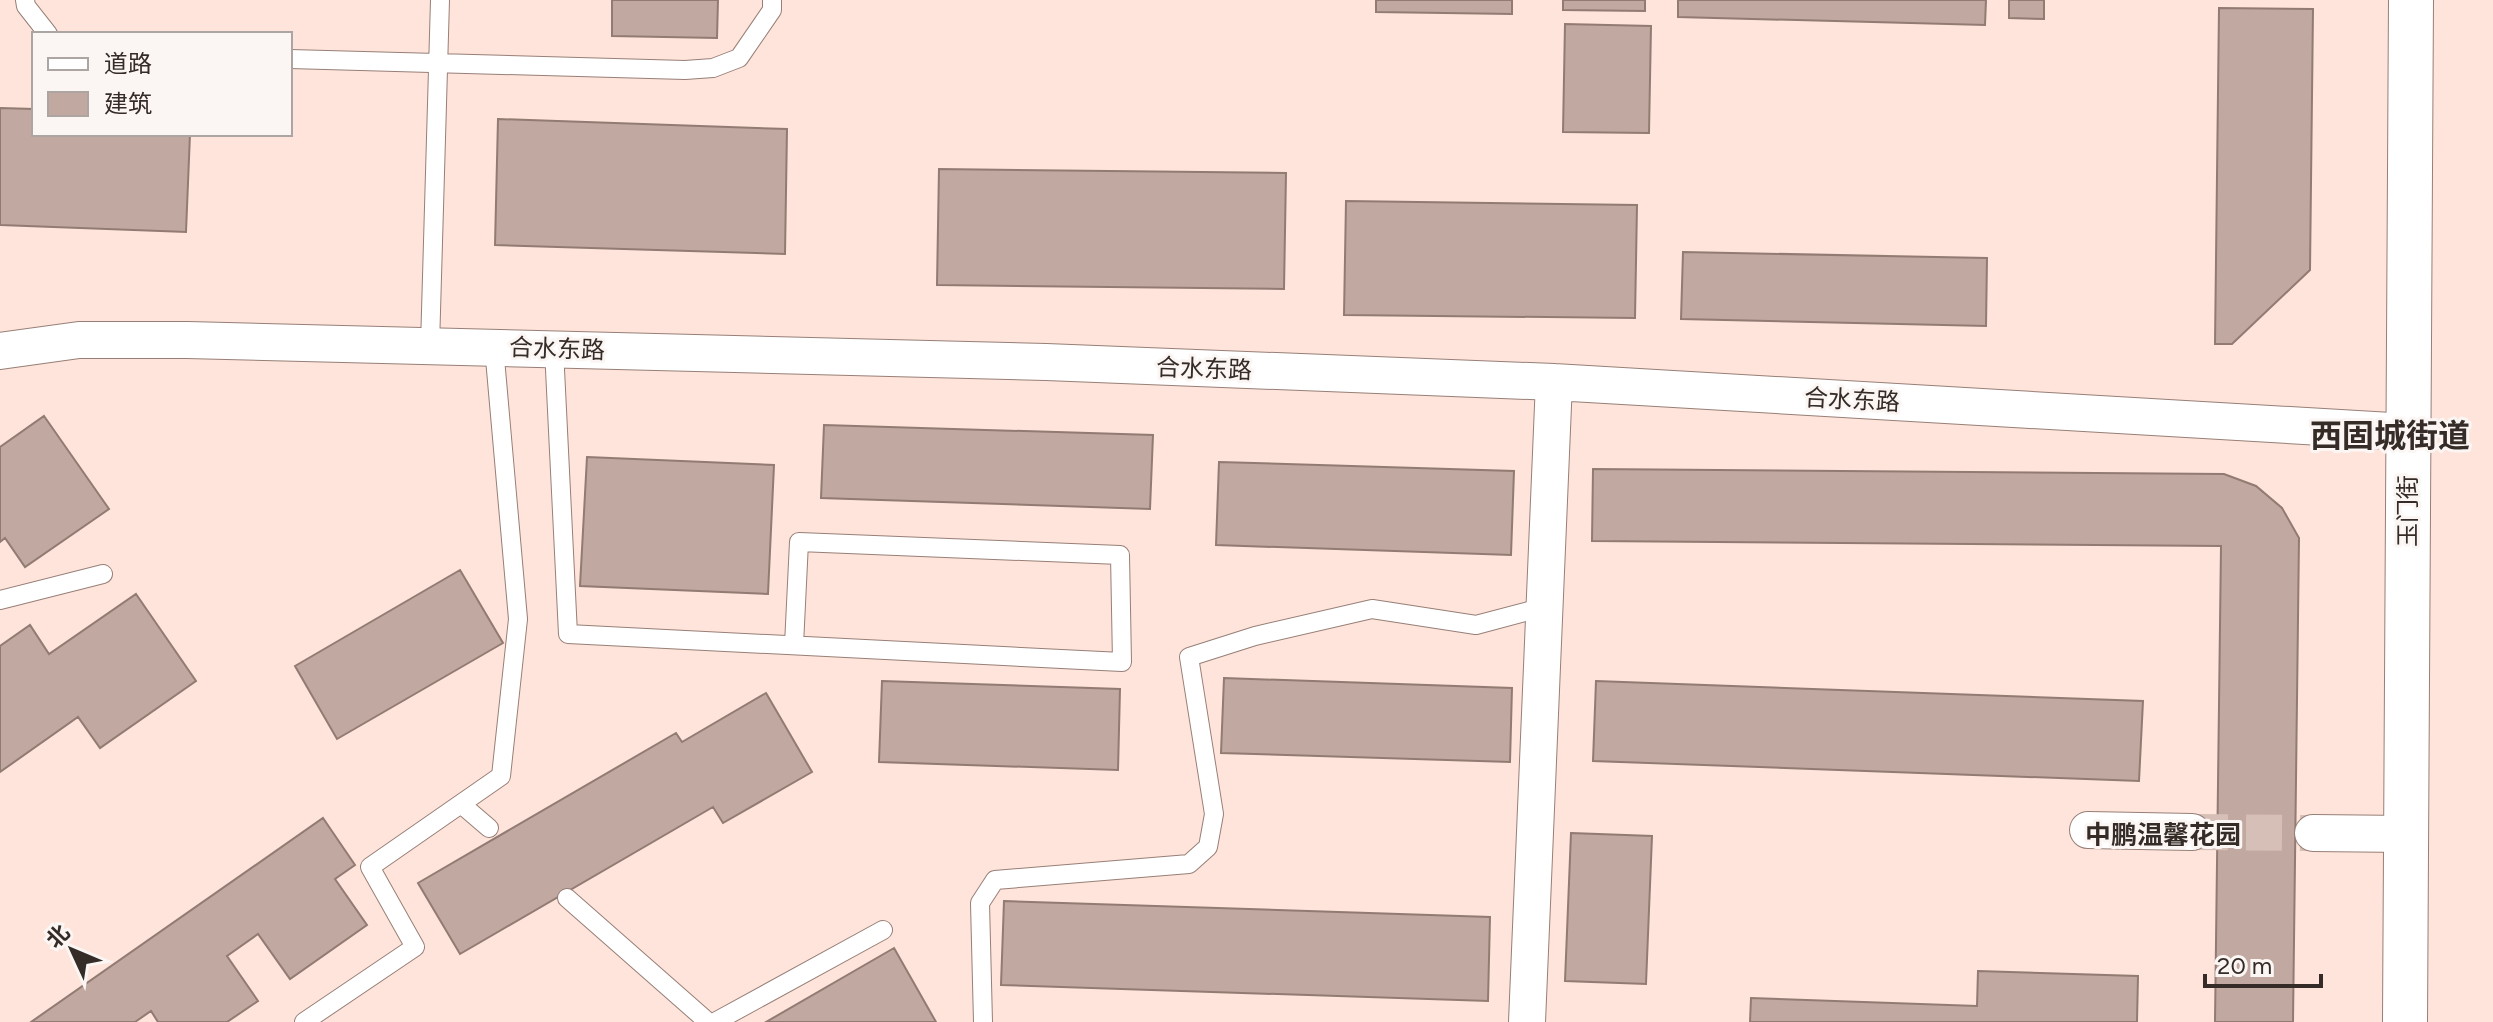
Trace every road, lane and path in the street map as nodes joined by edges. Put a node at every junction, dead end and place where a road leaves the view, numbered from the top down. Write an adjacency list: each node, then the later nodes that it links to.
1 (25, 0): 5 (lane)
2 (440, 0): 7 (lane)
3 (772, 0): 7 (lane)
4 (2411, 0): 13 (street, 玉门街)
5 (46, 32)
6 (292, 59): 7 (lane)
7 (438, 62): 8 (lane)
8 (430, 346): 9 (street, 合水东路); 11 (street, 合水东路)
9 (494, 347): 10 (street, 合水东路); 18 (lane)
10 (554, 349): 12 (street, 合水东路); 17 (lane)
11 (0, 351)
12 (1554, 382): 13 (street, 合水东路); 16 (street)
13 (2408, 432): 23 (street, 玉门街)
14 (103, 574): 15 (lane)
15 (0, 600)
16 (1544, 607): 29 (lane); 30 (street)
17 (794, 645): 17 (lane)
18 (461, 804): 19 (lane); 26 (lane)
19 (489, 828)
20 (2088, 830): 21 (street)
21 (2192, 832)
22 (2313, 833): 23 (street)
23 (2406, 834): 31 (street, 玉门街)
24 (567, 898): 27 (lane)
25 (883, 930): 28 (lane)
26 (304, 1022)
27 (708, 1022)
28 (715, 1022)
29 (983, 1022)
30 (1527, 1022)
31 (2405, 1022)

